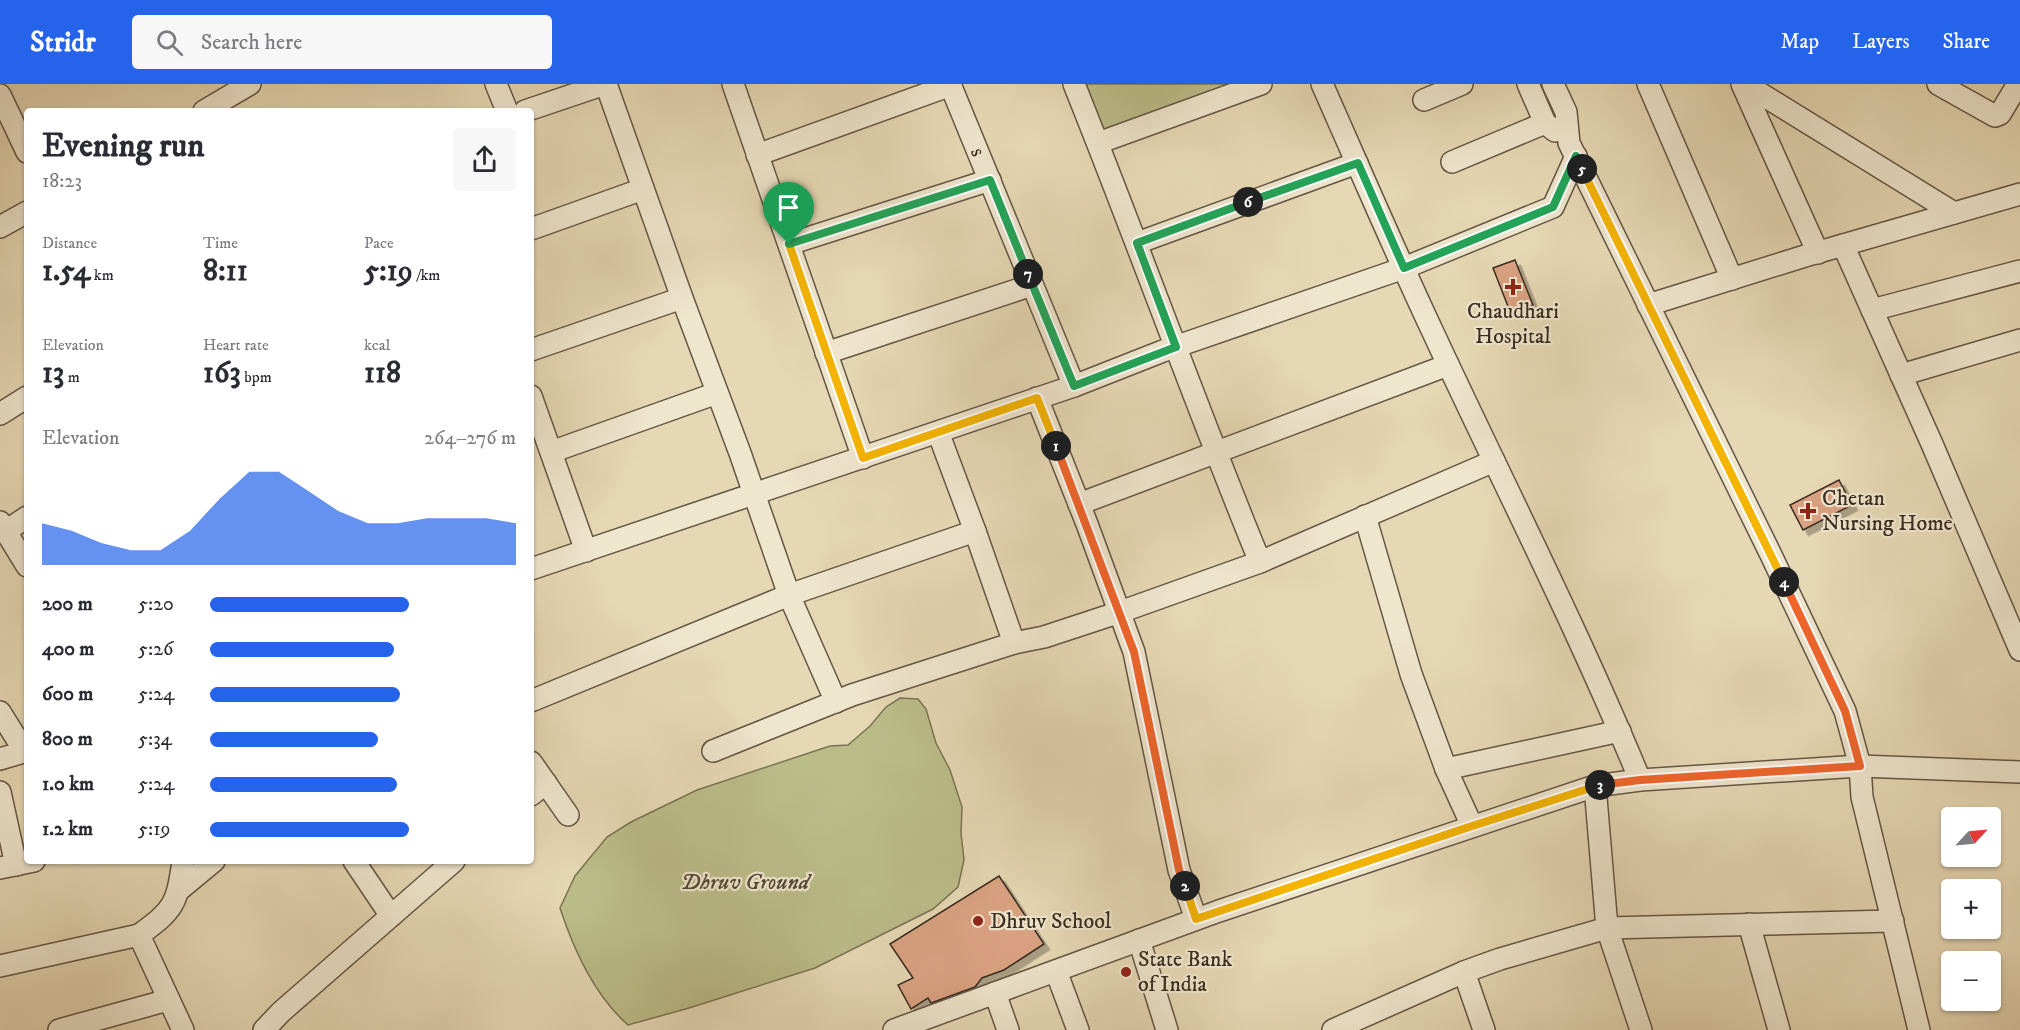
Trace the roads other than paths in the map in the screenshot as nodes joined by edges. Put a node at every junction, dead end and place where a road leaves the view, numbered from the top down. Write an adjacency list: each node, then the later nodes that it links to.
1 (250, 84): 18 (street)
2 (496, 84): 19 (street)
3 (605, 84): 20 (street); 29 (street)
4 (733, 84): 25 (street)
5 (1074, 84): 22 (street)
6 (1261, 84): 22 (street)
7 (1322, 84): 27 (street)
8 (1462, 84): 17 (street)
9 (1528, 84): 21 (street)
10 (1553, 84): 24 (street)
11 (1648, 84): 41 (street)
12 (1744, 84): 31 (street); 38 (street)
13 (1938, 84): 14 (street)
14 (2018, 84)
15 (951, 85): 25 (street); 28 (street, s)
16 (1, 100): 23 (street)
17 (1424, 100)
18 (209, 108)
19 (506, 108)
20 (534, 108)
21 (1545, 123): 24 (street); 26 (street)
22 (1098, 143): 35 (street)
23 (24, 146)
24 (1573, 150): 39 (street); 44 (street)
25 (758, 155): 36 (street)
26 (1452, 162)
27 (1358, 163): 35 (street); 39 (street)
28 (990, 180): 36 (street); 42 (street, s)
29 (643, 189): 34 (street); 43 (street)
30 (2020, 194): 31 (street)
31 (1954, 213): 37 (street)
32 (24, 214): 33 (street)
33 (0, 228)
34 (534, 228)
35 (1137, 243): 47 (street)
36 (789, 244): 49 (street)
37 (1844, 245): 38 (street); 45 (street)
38 (1818, 252): 41 (street)
39 (1404, 268): 47 (street); 50 (street)
40 (2020, 271): 45 (street)
41 (1732, 279): 44 (street)
42 (1032, 285): 49 (street); 52 (street, s)
43 (682, 298): 48 (street); 53 (street)
44 (1648, 305): 85 (street)
45 (1872, 310): 51 (street)
46 (2020, 340): 51 (street)
47 (1176, 347): 52 (street); 60 (street)
48 (534, 349)
49 (826, 353): 61 (street)
50 (1448, 365): 60 (street); 62 (street)
51 (1901, 375): 76 (street)
52 (1074, 386): 54 (street)
53 (717, 393): 59 (street); 63 (street)
54 (1037, 398): 58 (street); 64 (street)
55 (24, 399): 57 (street)
56 (534, 404): 59 (street)
57 (0, 414)
58 (938, 432): 61 (street); 68 (street)
59 (551, 452): 69 (street)
60 (1215, 452): 64 (street); 71 (street)
61 (863, 458): 63 (street)
62 (1494, 461): 65 (street); 80 (street)
63 (754, 495): 69 (street); 73 (street)
64 (1079, 504): 74 (street)
65 (1365, 516): 71 (street); 86 (street)
66 (24, 518): 67 (street)
67 (3, 527): 70 (street)
68 (975, 531): 73 (street); 75 (street)
69 (586, 551): 72 (street)
70 (24, 561)
71 (1260, 562): 74 (street)
72 (534, 568)
73 (789, 595): 77 (street); 78 (street)
74 (1120, 612): 75 (street); 102 (street)
75 (1014, 643): 78 (street)
76 (2020, 649)
77 (534, 700)
78 (836, 702): 82 (street)
79 (0, 712): 81 (street)
80 (1620, 731): 86 (street); 89 (street)
81 (24, 749)
82 (713, 750)
83 (24, 753): 84 (street)
84 (0, 759)
85 (1860, 766): 87 (street); 89 (street); 103 (street)
86 (1446, 769): 94 (street)
87 (2020, 772)
88 (534, 774): 91 (street)
89 (1640, 780): 90 (street)
90 (1595, 786): 94 (street); 105 (street)
91 (538, 789): 93 (street)
92 (0, 792): 99 (street)
93 (568, 815)
94 (1472, 826): 102 (street)
95 (183, 864): 100 (street)
96 (210, 864): 100 (street)
97 (356, 864): 101 (street)
98 (451, 864): 101 (street)
99 (17, 865)
100 (179, 890): 106 (street)
101 (391, 916): 115 (street)
102 (1196, 919): 107 (street)
103 (1893, 921): 104 (street); 124 (street)
104 (1749, 924): 105 (street); 123 (street)
105 (1607, 928): 110 (street); 122 (street)
106 (139, 935): 108 (street); 112 (street)
107 (1139, 940): 109 (street); 119 (street)
108 (0, 966)
109 (1056, 971): 111 (street); 118 (street)
110 (1464, 972): 120 (street); 121 (street)
111 (995, 993): 116 (street); 117 (street)
112 (168, 1000): 113 (street); 114 (street)
113 (59, 1030)
114 (183, 1030)
115 (264, 1030)
116 (894, 1030)
117 (1008, 1030)
118 (1078, 1030)
119 (1167, 1030)
120 (1333, 1030)
121 (1484, 1030)
122 (1641, 1030)
123 (1779, 1030)
124 (1919, 1030)

